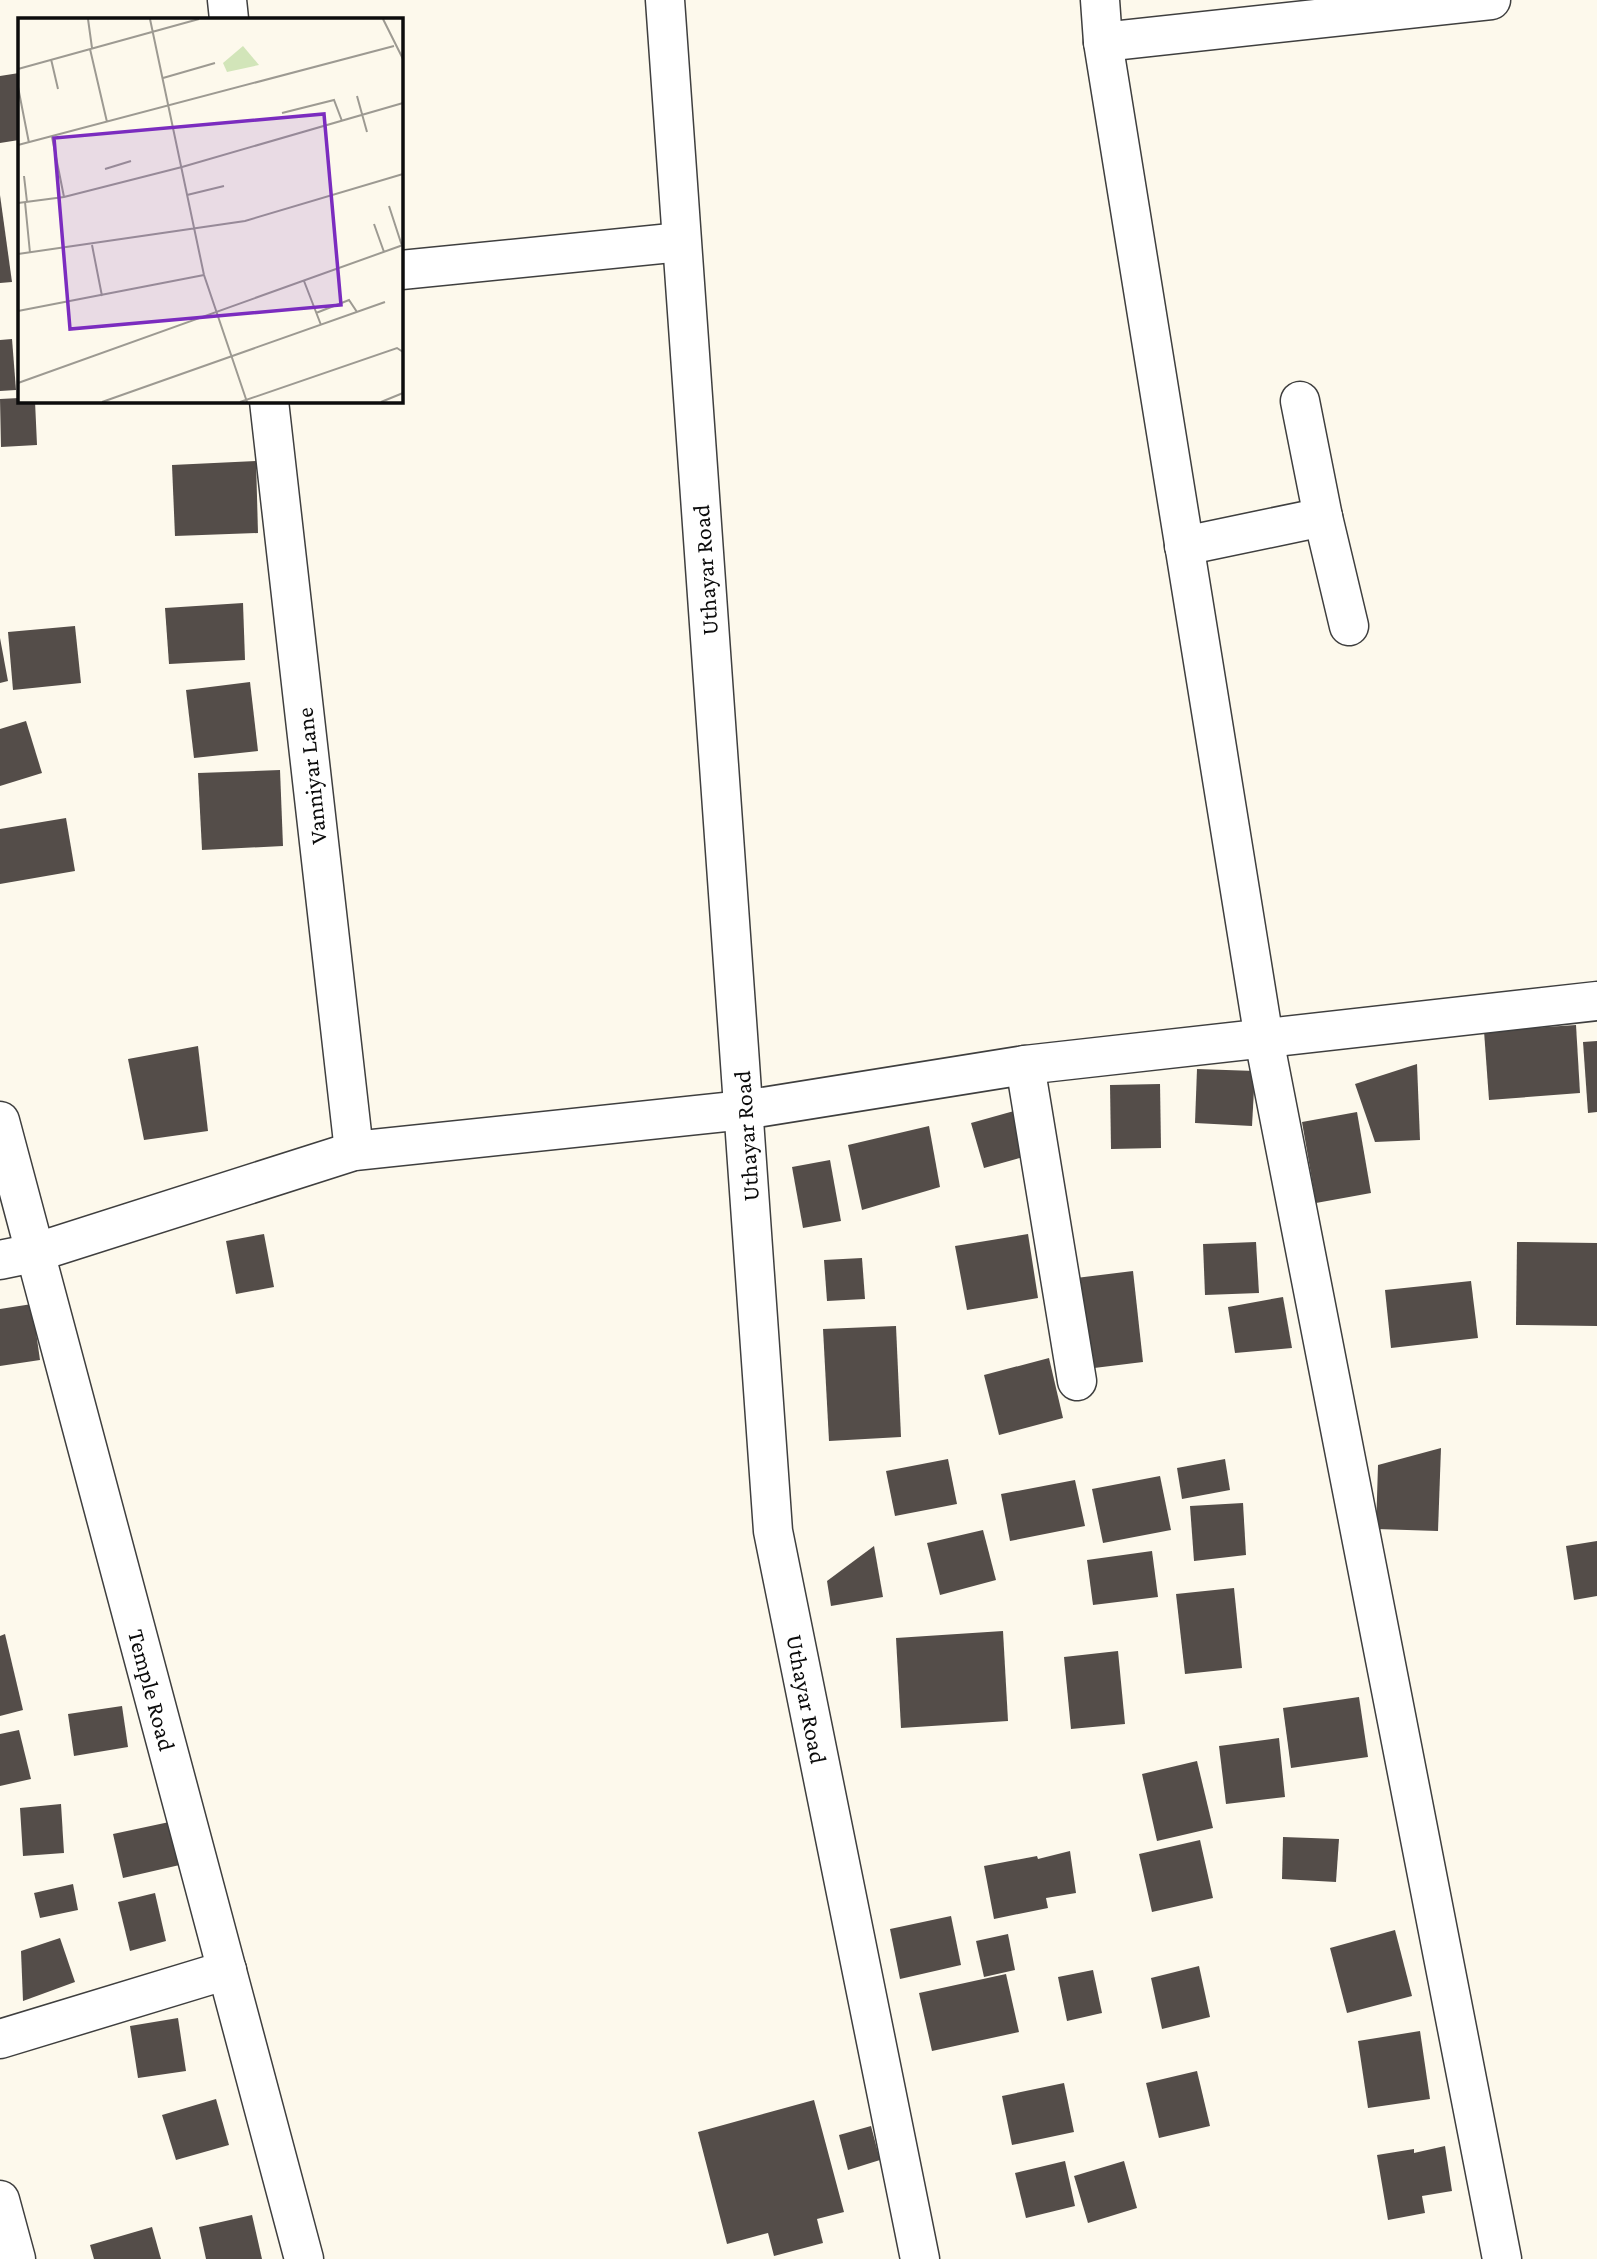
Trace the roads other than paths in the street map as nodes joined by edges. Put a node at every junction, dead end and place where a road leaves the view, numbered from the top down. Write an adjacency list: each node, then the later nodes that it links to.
1 (227, 0): 5 (street)
2 (665, 0): 7 (street, Uthayar Road)
3 (1100, 0): 6 (street)
4 (1491, 0): 6 (street)
5 (229, 18)
6 (1103, 42): 12 (street)
7 (681, 242): 8 (street); 17 (street, Uthayar Road)
8 (402, 270)
9 (1300, 401): 11 (street)
10 (269, 402): 19 (street, Vanniyar Lane)
11 (1323, 517): 12 (street); 13 (street)
12 (1184, 545): 15 (street)
13 (1349, 626)
14 (1597, 1001): 15 (street)
15 (1264, 1040): 16 (street); 28 (street)
16 (1025, 1065): 17 (street); 21 (street)
17 (744, 1110): 19 (street); 27 (street, Uthayar Road)
18 (0, 1121): 20 (street, Temple Road)
19 (354, 1151): 20 (street)
20 (17, 1257): 22 (street, Temple Road)
21 (1077, 1381)
22 (227, 1970): 23 (street); 26 (street, Temple Road)
23 (0, 2039)
24 (0, 2200): 25 (street)
25 (16, 2259)
26 (304, 2259)
27 (920, 2259)
28 (1502, 2259)

